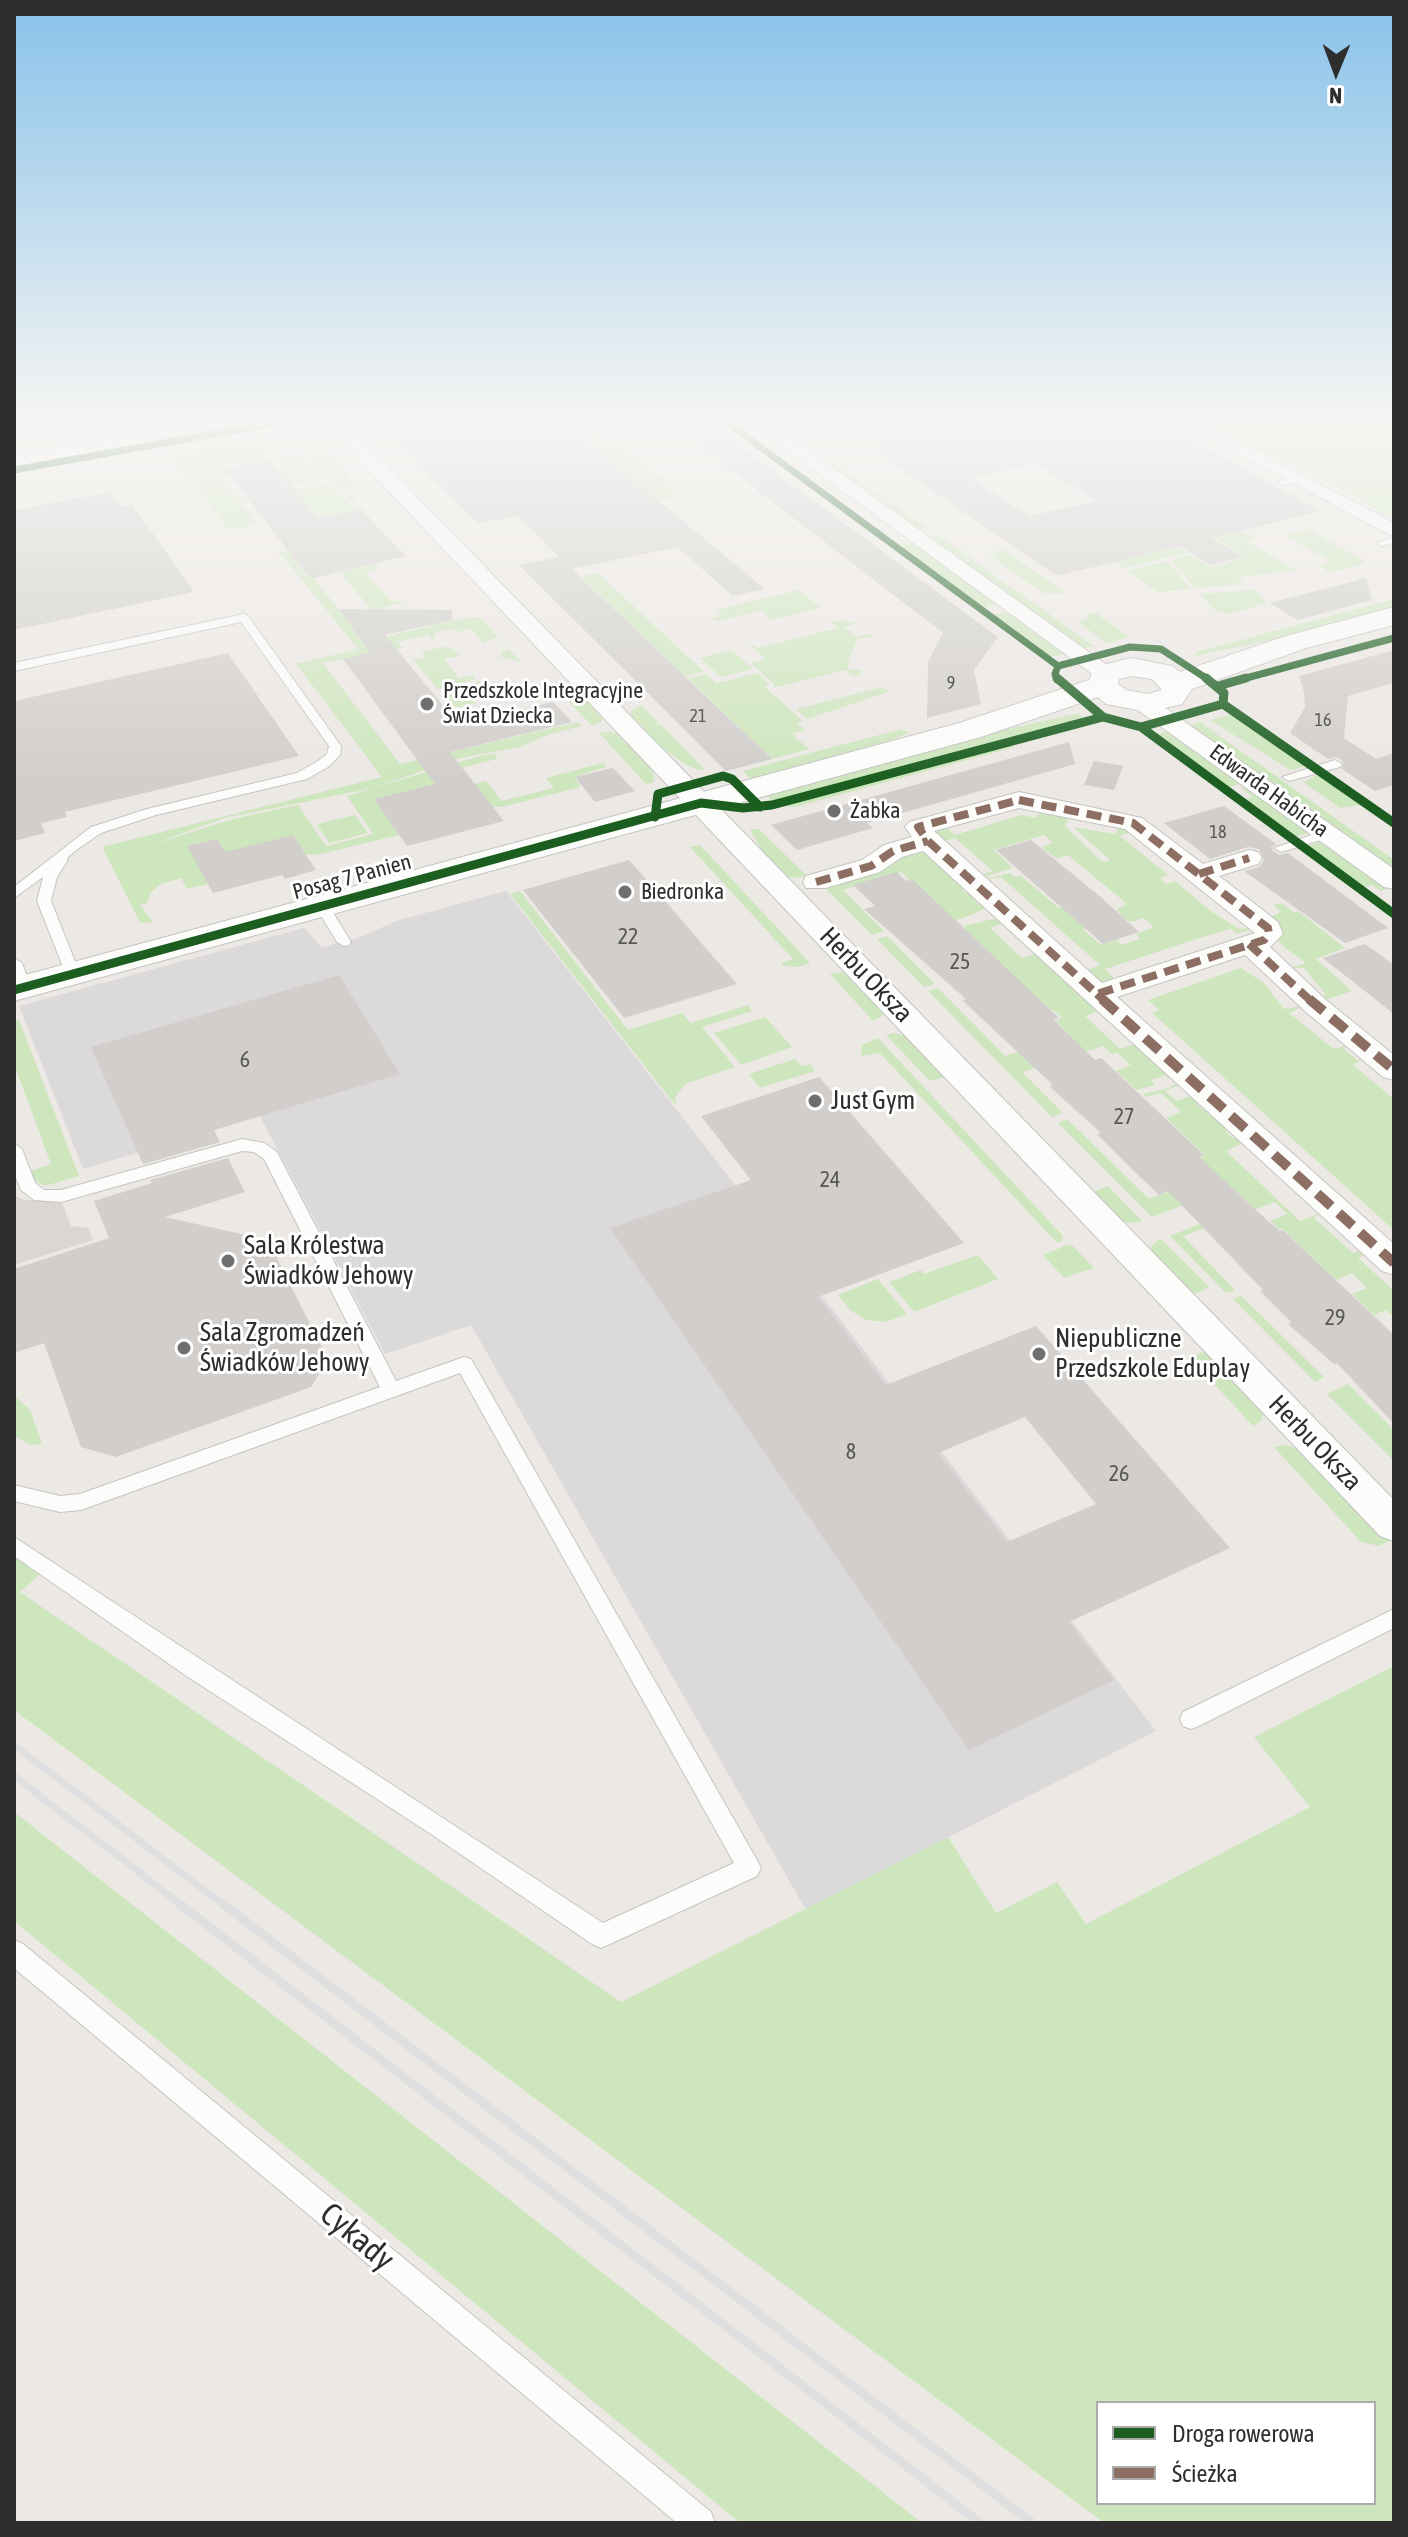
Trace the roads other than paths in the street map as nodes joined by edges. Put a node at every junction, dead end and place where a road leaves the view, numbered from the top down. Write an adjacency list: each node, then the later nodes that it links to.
1 (449, 542): 9 (street, Herbu Oksza)
2 (933, 542): 6 (street, Edwarda Habicha)
3 (948, 542): 6 (street, Edwarda Habicha)
4 (1394, 616): 6 (street, Posag 7 Panien)
5 (14, 667): 12 (lane)
6 (1139, 684): 8 (street, Edwarda Habicha); 9 (street, Posag 7 Panien); 10 (street, Edwarda Habicha)
7 (1335, 764): 8 (lane)
8 (1289, 777): 14 (street, Edwarda Habicha)
9 (701, 803): 19 (street, Herbu Oksza); 21 (street, Posag 7 Panien)
10 (1329, 833): 13 (lane); 17 (street, Edwarda Habicha)
11 (928, 841): 16 (street); 18 (street); 26 (street)
12 (70, 848): 20 (lane); 24 (lane)
13 (1281, 848)
14 (1394, 852)
15 (1249, 858): 16 (street)
16 (1199, 874): 23 (street)
17 (1394, 881)
18 (816, 882): 19 (lane)
19 (785, 890): 32 (street, Herbu Oksza)
20 (14, 894)
21 (322, 906): 22 (lane); 24 (street, Posag 7 Panien)
22 (344, 942)
23 (1249, 944): 26 (street); 27 (street)
24 (72, 974): 25 (street, Posag 7 Panien)
25 (17, 980)
26 (1097, 994): 29 (street)
27 (1394, 1070)
28 (14, 1149): 30 (lane)
29 (1394, 1263)
30 (392, 1391): 31 (lane); 33 (lane)
31 (14, 1493)
32 (1394, 1525)
33 (14, 1545)
34 (1394, 1618): 35 (lane)
35 (1191, 1719)
36 (14, 1952): 37 (lane, Cykady)
37 (700, 2523)

